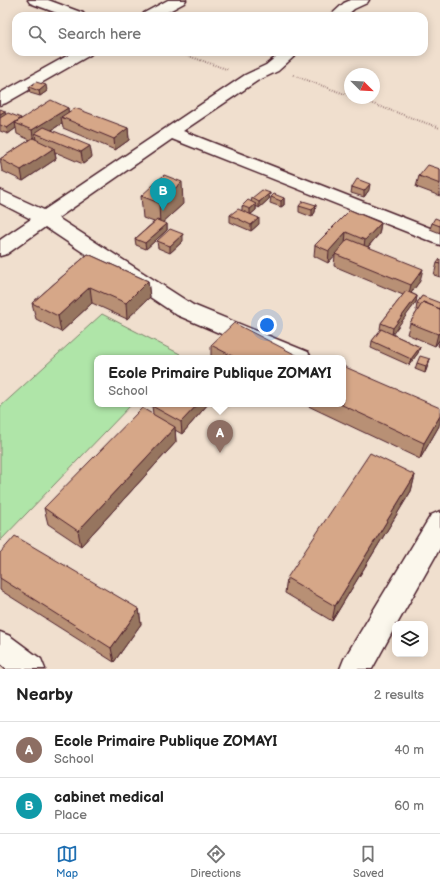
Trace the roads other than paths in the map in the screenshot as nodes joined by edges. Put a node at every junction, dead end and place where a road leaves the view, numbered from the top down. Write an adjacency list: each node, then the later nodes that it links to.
1 (35, 0): 5 (street)
2 (179, 0): 6 (street)
3 (332, 0): 4 (street)
4 (355, 3): 7 (street)
5 (67, 12)
6 (156, 12)
7 (343, 12)
8 (78, 56): 10 (street)
9 (286, 56): 11 (street)
10 (0, 100)
11 (170, 132): 13 (street); 14 (street)
12 (0, 196): 13 (street)
13 (45, 218): 15 (street); 16 (street)
14 (440, 239)
15 (0, 249)
16 (293, 355)
17 (440, 523): 20 (street)
18 (0, 646): 19 (street)
19 (30, 669)
20 (355, 669)

